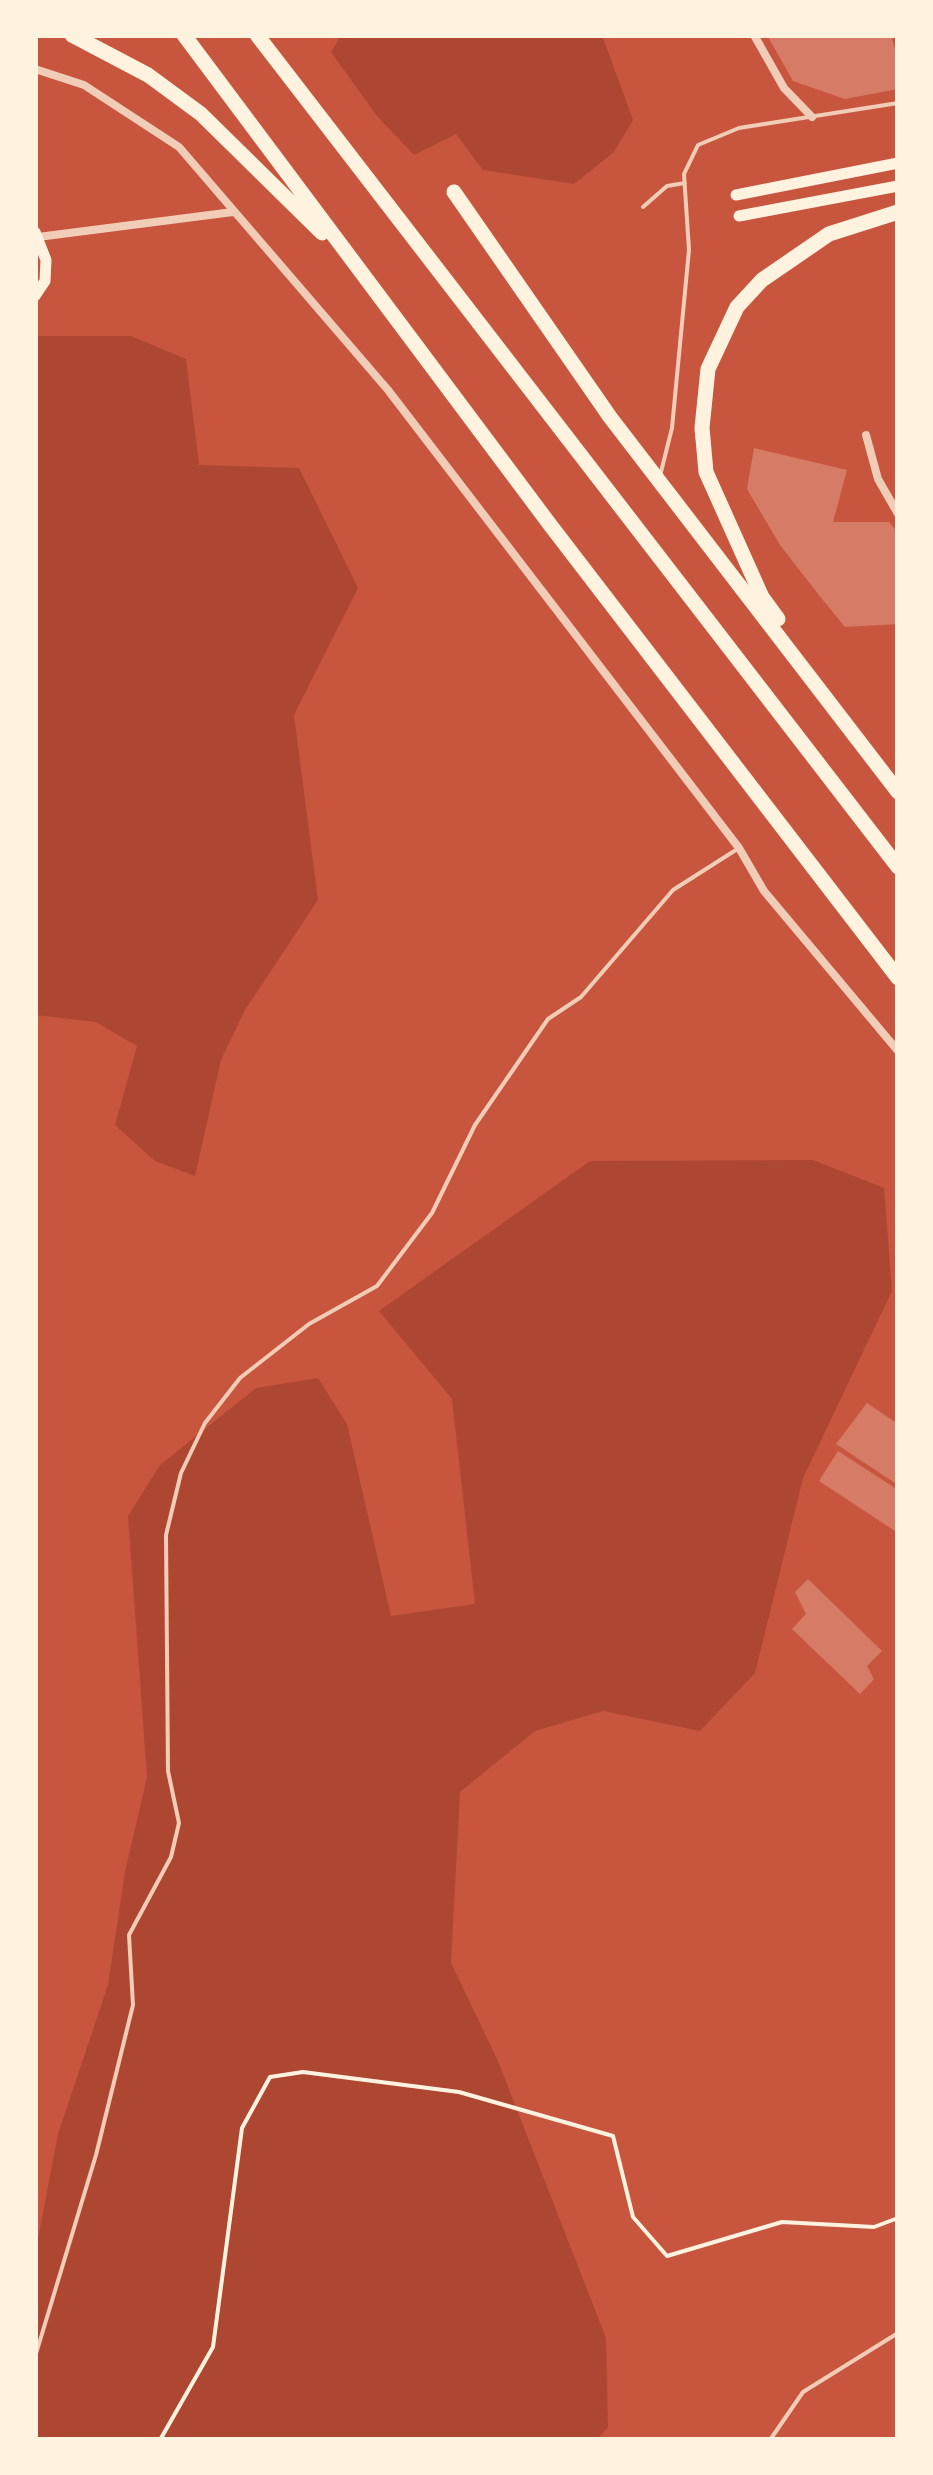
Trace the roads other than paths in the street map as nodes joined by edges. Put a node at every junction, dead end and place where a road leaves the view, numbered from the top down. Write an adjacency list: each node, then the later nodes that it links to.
1 (72, 35): 18 (highway)
2 (184, 35): 18 (highway)
3 (257, 35): 26 (highway)
4 (754, 35): 7 (street)
5 (35, 68): 14 (street)
6 (898, 103): 7 (lane)
7 (812, 117): 9 (lane)
8 (898, 163): 12 (main road)
9 (684, 183): 13 (lane); 21 (lane)
10 (898, 186): 16 (main road)
11 (454, 192): 21 (highway)
12 (736, 194)
13 (642, 206)
14 (233, 212): 17 (street); 25 (street)
15 (898, 212): 23 (highway)
16 (740, 216)
17 (37, 234): 19 (main road)
18 (360, 271): 27 (highway)
19 (35, 296)
20 (866, 435): 22 (street)
21 (659, 481): 23 (highway)
22 (898, 514)
23 (855, 735): 24 (highway)
24 (898, 792)
25 (739, 848): 28 (street); 30 (lane)
26 (898, 868)
27 (898, 978)
28 (898, 1052)
29 (898, 2333): 31 (lane)
30 (35, 2356)
31 (770, 2440)

